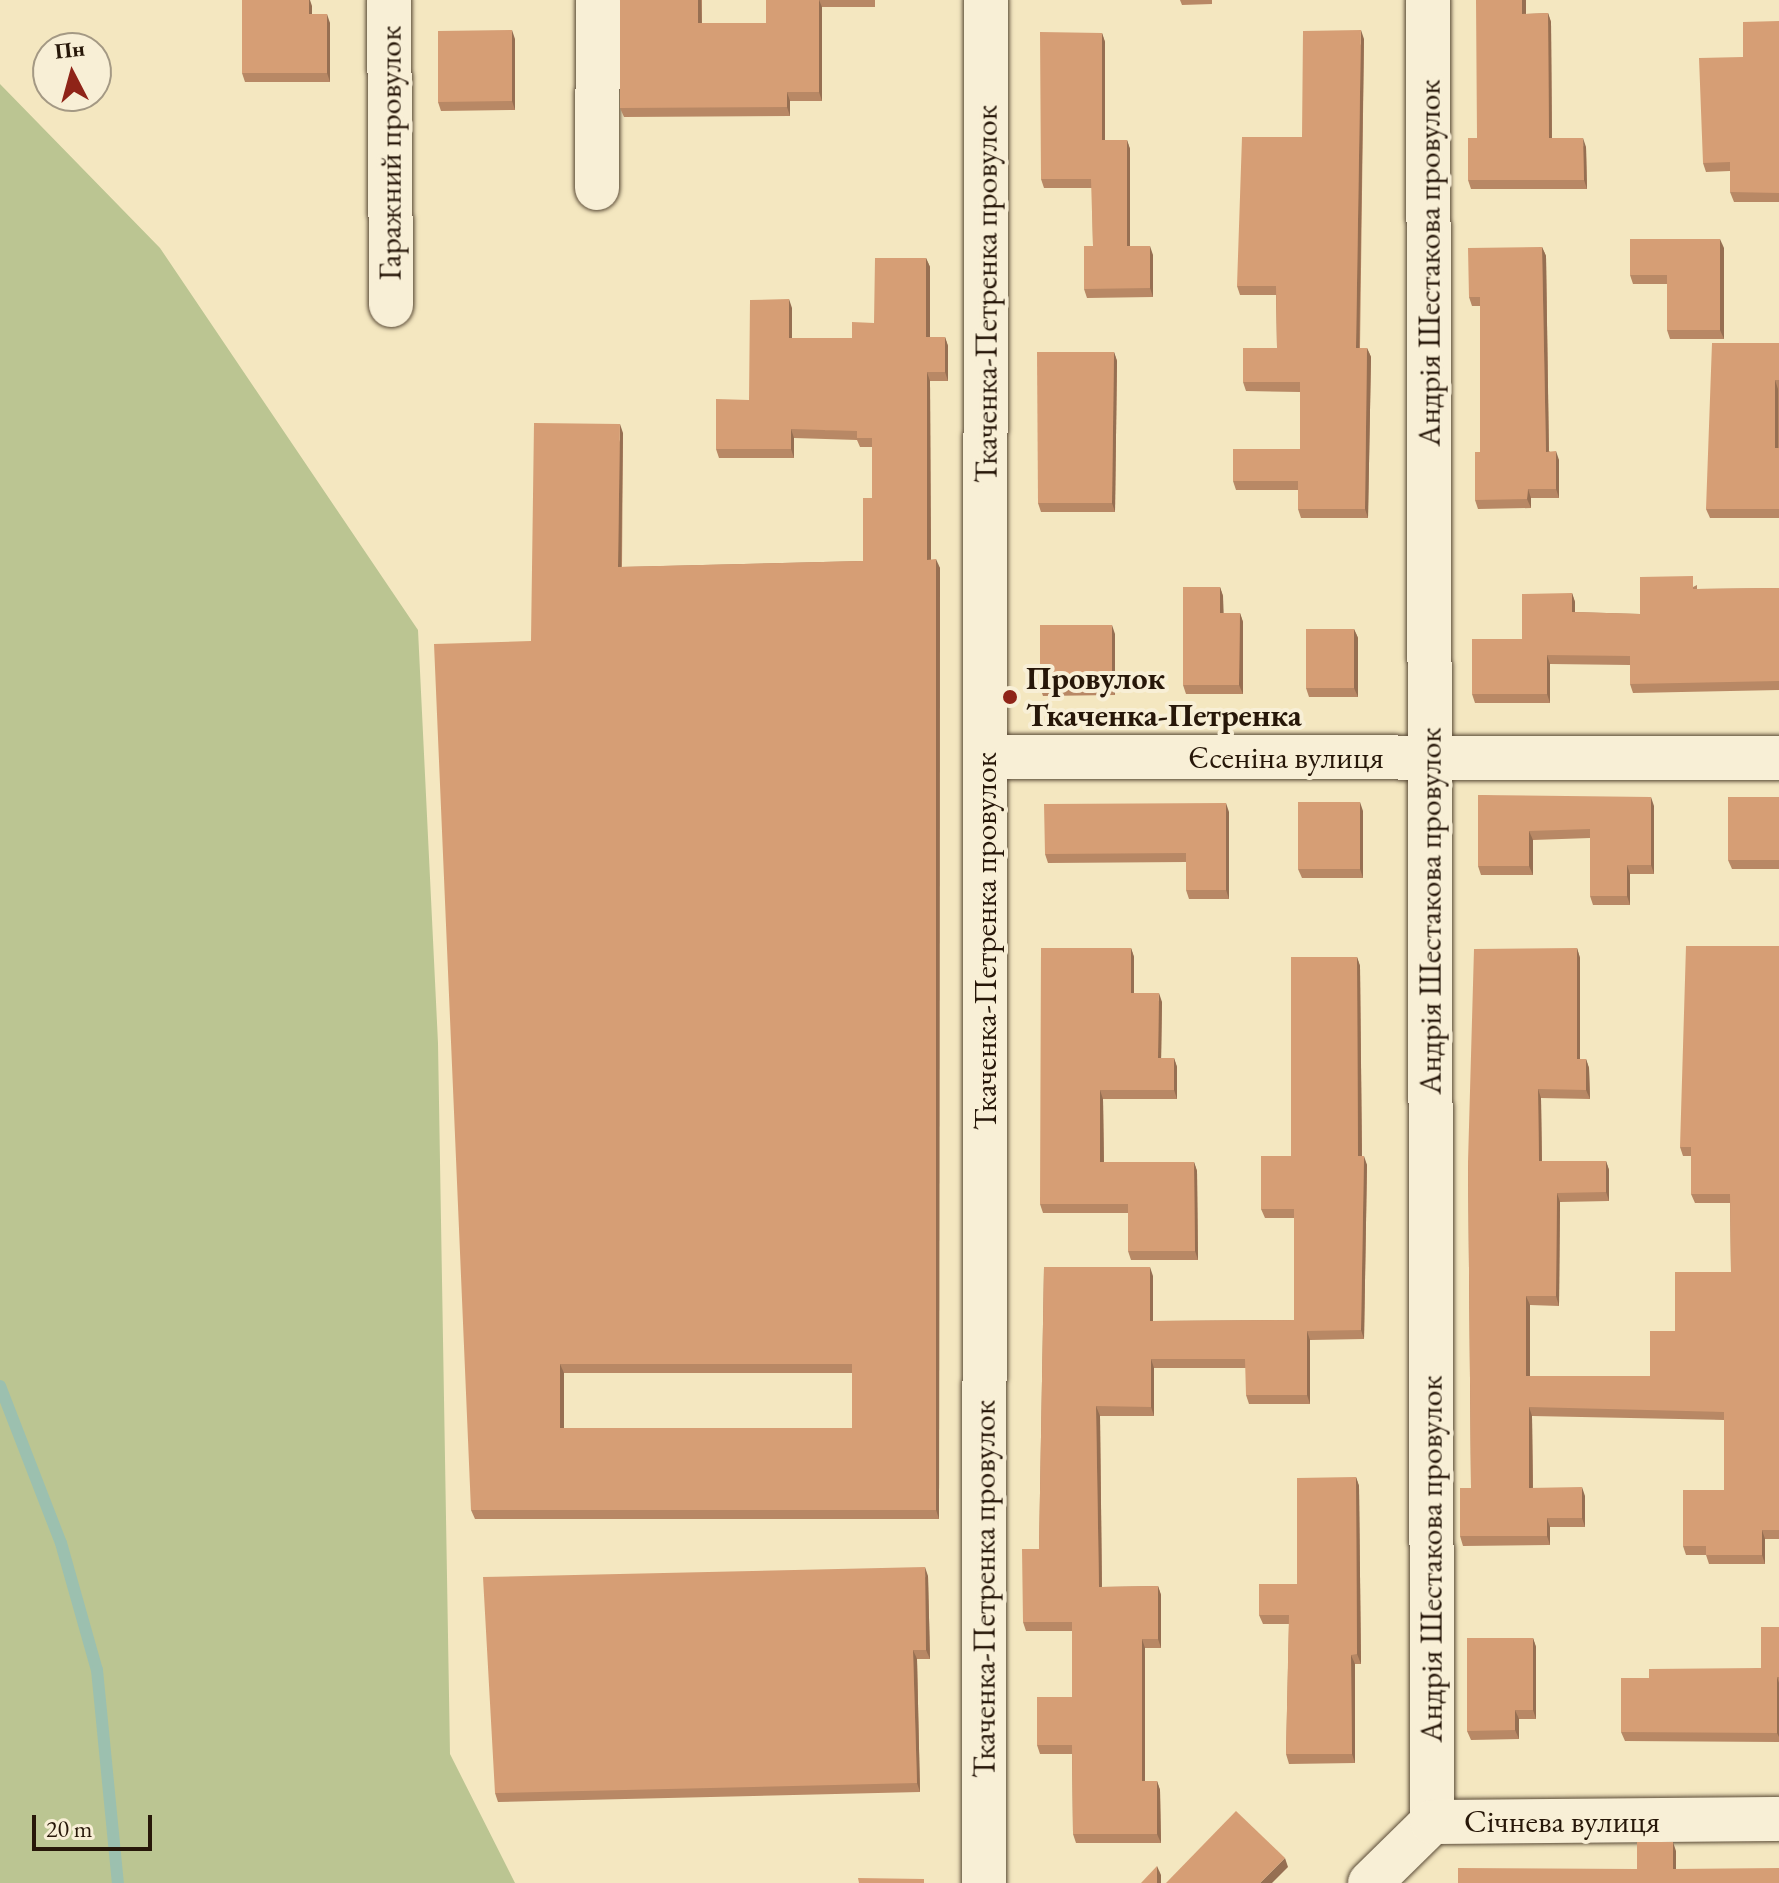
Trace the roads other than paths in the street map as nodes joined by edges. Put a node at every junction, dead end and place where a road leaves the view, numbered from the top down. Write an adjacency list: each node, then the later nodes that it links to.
1 (389, 0): 6 (street, Гаражний провулок)
2 (598, 0): 5 (street)
3 (986, 0): 7 (street, Ткаченка-Петренка провулок)
4 (1428, 0): 8 (street, Андрія Шестакова провулок)
5 (597, 188)
6 (391, 305)
7 (986, 757): 8 (street, Єсеніна вулиця); 12 (street, Ткаченка-Петренка провулок)
8 (1430, 758): 9 (street, Єсеніна вулиця); 11 (street, Андрія Шестакова провулок)
9 (1779, 758)
10 (1779, 1819): 11 (street, Січнева вулиця)
11 (1432, 1822): 13 (street, Січнева вулиця)
12 (984, 1883)
13 (1370, 1883)

